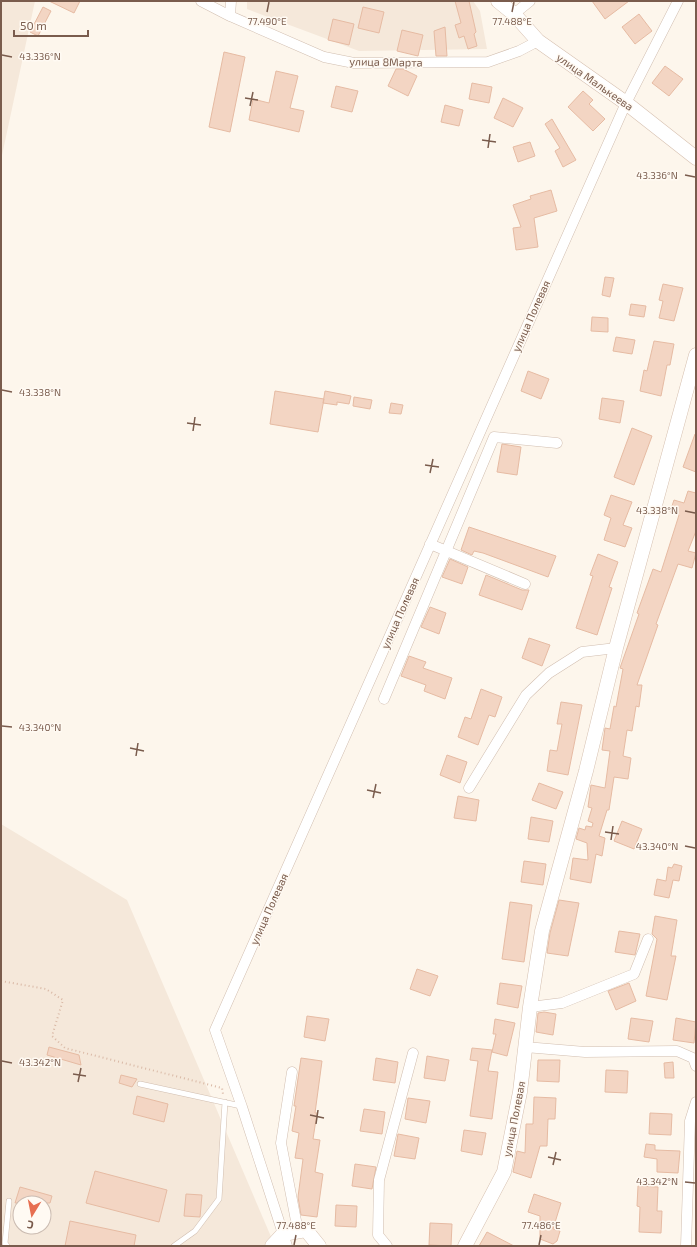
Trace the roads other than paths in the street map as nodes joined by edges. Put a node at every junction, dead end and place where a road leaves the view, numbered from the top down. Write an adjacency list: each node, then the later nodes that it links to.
1 (201, 1): 7 (street, улица 8Марта)
2 (231, 1): 7 (street)
3 (498, 1): 6 (street, улица Малькеева)
4 (530, 1): 6 (street)
5 (678, 1): 9 (street, улица Полевая)
6 (514, 14): 8 (street, улица Малькеева)
7 (230, 16): 8 (street, улица 8Марта)
8 (538, 41): 9 (street, улица Малькеева)
9 (626, 102): 10 (street, улица Малькеева); 13 (street, улица Полевая)
10 (696, 158)
11 (696, 360): 16 (street, улица Полевая)
12 (557, 443): 14 (street)
13 (430, 544): 14 (street); 28 (street, улица Полевая)
14 (446, 550): 15 (street); 17 (street)
15 (525, 584)
16 (616, 648): 18 (street); 20 (street, улица Полевая)
17 (384, 699)
18 (469, 788)
19 (648, 939): 20 (street)
20 (530, 1007): 21 (street, улица Полевая)
21 (525, 1047): 23 (street); 30 (street, улица Полевая)
22 (413, 1053): 37 (street)
23 (696, 1066)
24 (292, 1072): 31 (street)
25 (140, 1084): 26 (lane)
26 (225, 1102): 28 (lane); 34 (lane)
27 (696, 1102): 40 (street)
28 (242, 1106): 32 (street, улица Полевая)
29 (9, 1200): 33 (lane)
30 (475, 1224): 38 (street, улица Полевая); 39 (street)
31 (298, 1231): 32 (street); 36 (street)
32 (285, 1240): 35 (street)
33 (7, 1246)
34 (174, 1246)
35 (272, 1246)
36 (319, 1246)
37 (387, 1246)
38 (466, 1246)
39 (473, 1246)
40 (686, 1246)

